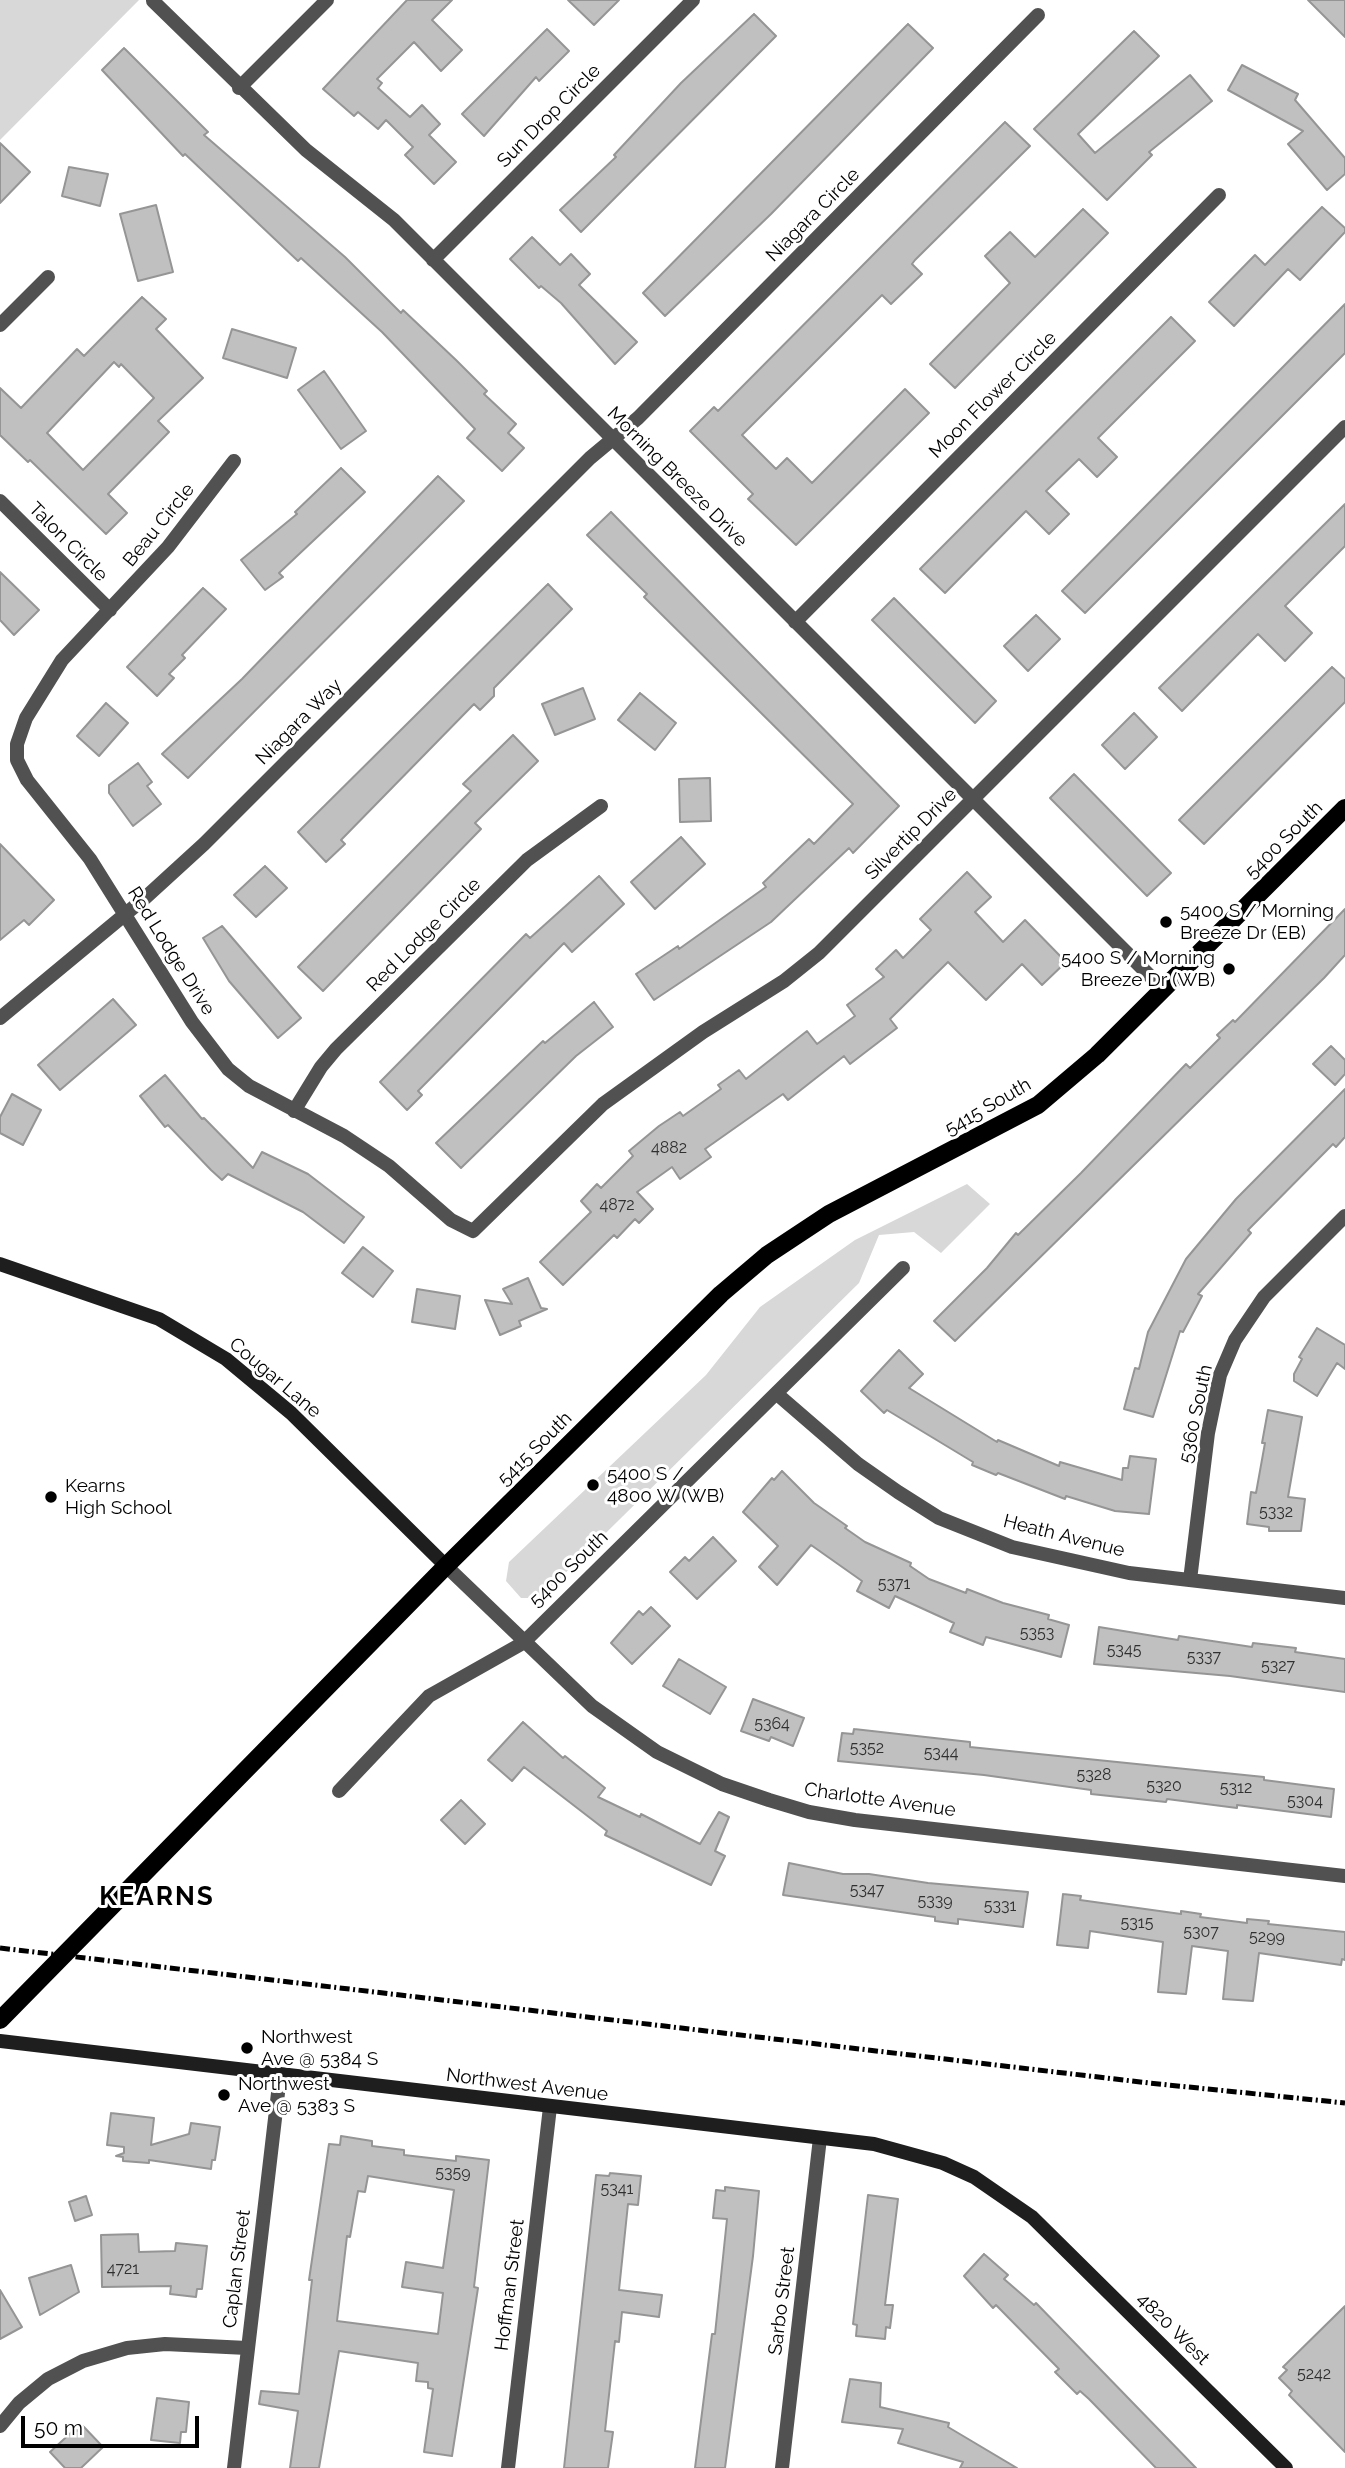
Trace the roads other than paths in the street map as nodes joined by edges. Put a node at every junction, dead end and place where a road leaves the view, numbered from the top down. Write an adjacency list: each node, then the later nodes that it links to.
1 (327, 0): 5 (street)
2 (693, 0): 7 (street, Sun Drop Circle)
3 (153, 1): 5 (street, Morning Breeze Drive)
4 (1038, 15): 11 (street, Niagara Circle)
5 (239, 88): 7 (street, Morning Breeze Drive)
6 (1219, 195): 15 (street, Moon Flower Circle)
7 (433, 260): 11 (street, Morning Breeze Drive)
8 (48, 277): 9 (street)
9 (0, 325)
10 (1345, 427): 16 (street, Silvertip Drive)
11 (612, 439): 15 (street, Morning Breeze Drive); 19 (street, Niagara Way)
12 (234, 461): 14 (street, Beau Circle)
13 (0, 501): 14 (street, Talon Circle)
14 (110, 610): 19 (street, Red Lodge Drive)
15 (795, 622): 16 (street, Morning Breeze Drive)
16 (974, 798): 20 (street, Morning Breeze Drive); 24 (street, Silvertip Drive)
17 (601, 806): 22 (street, Red Lodge Circle)
18 (1345, 808): 20 (main road, 5400 South)
19 (126, 914): 21 (street, Niagara Way); 22 (street, Red Lodge Drive)
20 (1164, 990): 28 (main road, 5415 South)
21 (0, 1018)
22 (294, 1111): 24 (street, Red Lodge Drive)
23 (1345, 1216): 29 (street, 5360 South)
24 (473, 1231)
25 (0, 1265): 28 (street, Cougar Lane)
26 (903, 1268): 27 (street, 5400 South)
27 (777, 1394): 29 (street, Heath Avenue); 31 (street, 5400 South)
28 (446, 1566): 31 (street, Charlotte Avenue); 34 (main road, 5415 South)
29 (1190, 1580): 30 (street, Heath Avenue)
30 (1345, 1598)
31 (523, 1643): 32 (street, 5400 South); 33 (street, Charlotte Avenue)
32 (339, 1791)
33 (1345, 1877)
34 (0, 2020)
35 (0, 2041): 36 (street, Northwest Avenue)
36 (280, 2076): 37 (street, Northwest Avenue); 40 (street, Caplan Street)
37 (550, 2107): 38 (street, Northwest Avenue); 43 (street, Hoffman Street)
38 (820, 2138): 39 (street, Northwest Avenue); 44 (street, Sarbo Street)
39 (1032, 2217): 45 (street, 4820 West)
40 (247, 2348): 41 (street); 42 (street, Caplan Street)
41 (0, 2426)
42 (234, 2468)
43 (508, 2468)
44 (782, 2468)
45 (1286, 2468)

